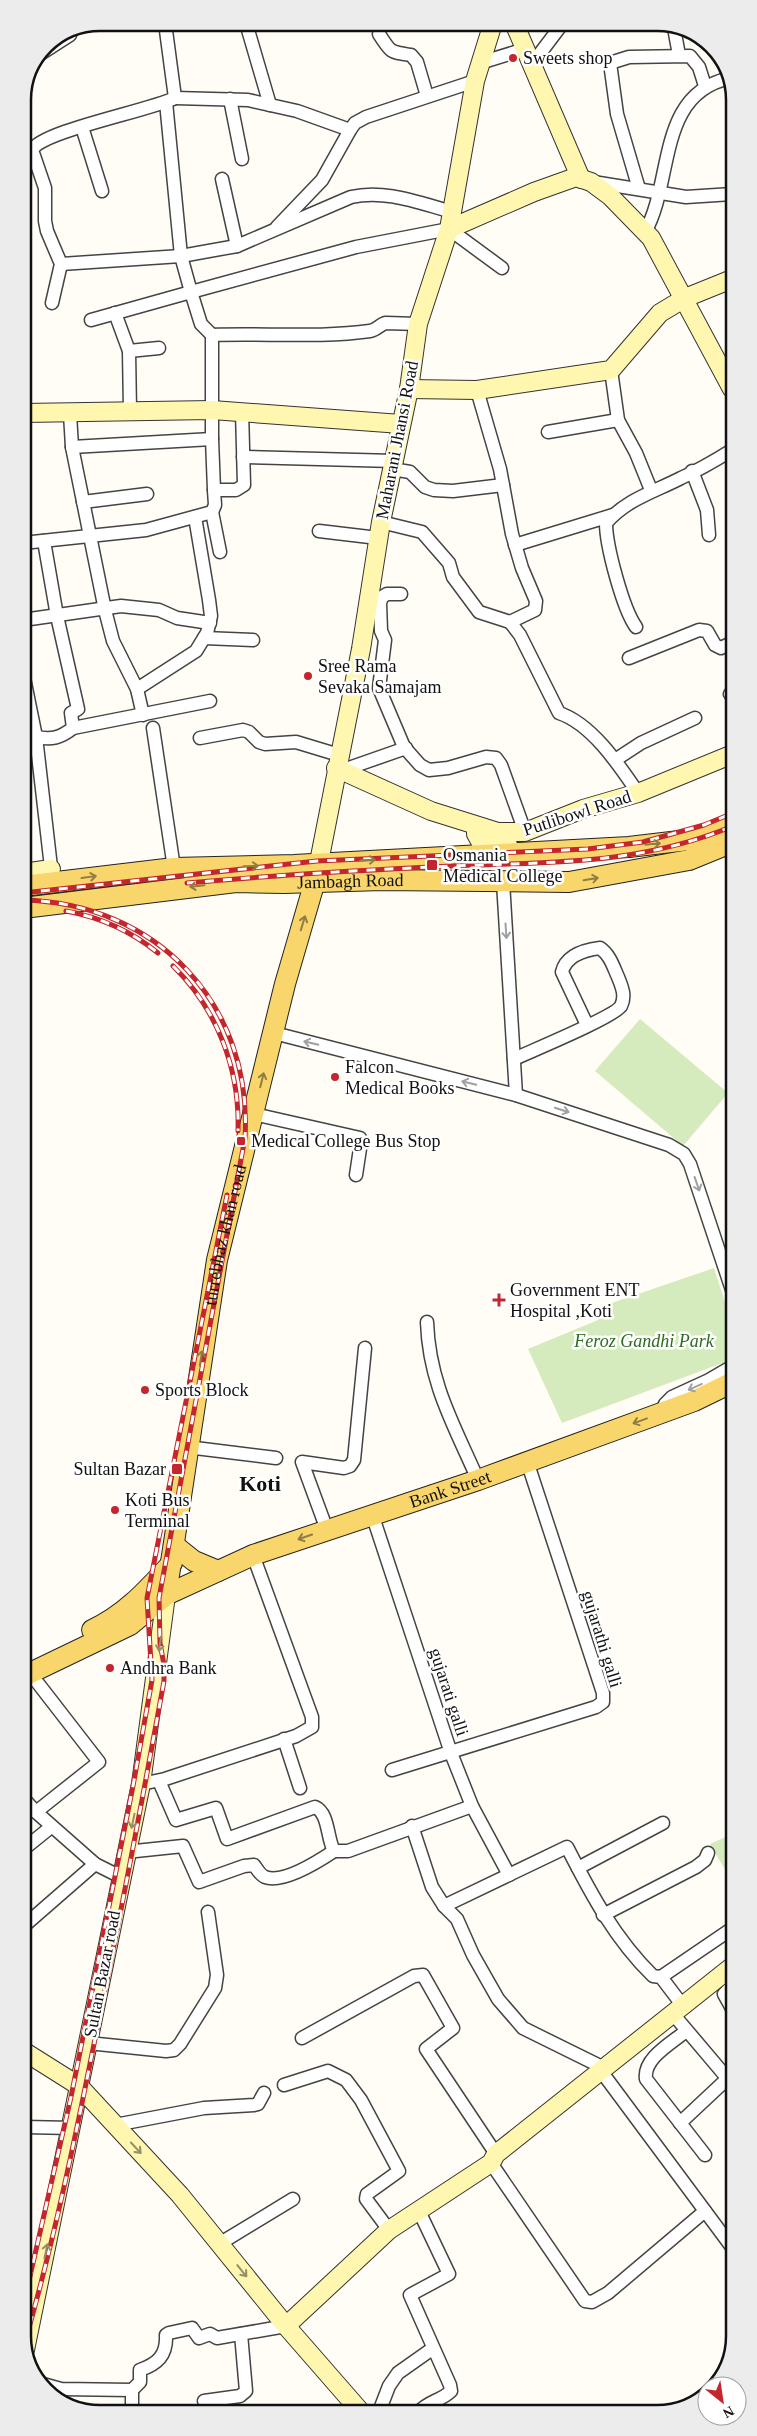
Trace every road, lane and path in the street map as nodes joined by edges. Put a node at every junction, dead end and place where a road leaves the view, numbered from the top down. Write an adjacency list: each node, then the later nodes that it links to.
1 (166, 31): 16 (street)
2 (249, 31): 17 (street)
3 (490, 31): 10 (street, Maharani Jhansi Road)
4 (518, 31): 9 (street)
5 (555, 31): 9 (street)
6 (379, 34): 14 (street)
7 (675, 35): 8 (street)
8 (679, 55): 13 (street); 23 (street)
9 (529, 56): 10 (street); 22 (street)
10 (480, 63): 12 (street, Maharani Jhansi Road)
11 (722, 79): 13 (street)
12 (475, 81): 14 (street); 27 (street, Maharani Jhansi Road)
13 (705, 86): 25 (street)
14 (427, 96): 19 (street)
15 (230, 99): 16 (street); 17 (street); 20 (street)
16 (170, 100): 18 (street); 32 (street)
17 (270, 105): 19 (street)
18 (82, 127): 24 (street); 33 (street)
19 (350, 130): 29 (street)
20 (242, 159)
21 (222, 179): 31 (street)
22 (586, 181): 23 (street); 28 (street); 30 (street)
23 (639, 189): 25 (street)
24 (102, 191)
25 (660, 193): 26 (street); 30 (street)
26 (726, 194)
27 (453, 212): 28 (street, Maharani Jhansi Road); 29 (street)
28 (449, 230): 34 (street); 36 (street); 41 (street, Maharani Jhansi Road)
29 (273, 231): 31 (street)
30 (645, 232): 37 (street)
31 (237, 246): 32 (street)
32 (181, 256): 33 (street); 36 (street)
33 (61, 264): 38 (street)
34 (502, 268)
35 (726, 281): 37 (street)
36 (191, 292): 39 (street); 42 (street)
37 (685, 298): 45 (street); 46 (street)
38 (52, 303)
39 (116, 313): 40 (street); 44 (street)
40 (91, 320)
41 (418, 324): 42 (street); 47 (street, Maharani Jhansi Road)
42 (212, 335): 49 (street)
43 (159, 348): 44 (street)
44 (129, 351): 50 (street)
45 (611, 370): 48 (street); 54 (street)
46 (726, 377)
47 (409, 389): 48 (street); 55 (street, Maharani Jhansi Road)
48 (477, 390): 63 (street)
49 (212, 410): 50 (street); 51 (street); 57 (street)
50 (130, 411): 53 (street)
51 (242, 411): 55 (street); 60 (street)
52 (31, 413): 53 (street)
53 (70, 414): 58 (street)
54 (618, 420): 56 (street); 65 (street)
55 (402, 424): 61 (street, Maharani Jhansi Road)
56 (548, 432)
57 (212, 439): 58 (street); 64 (street)
58 (72, 447): 67 (street)
59 (726, 453): 62 (street)
60 (243, 457): 61 (street); 64 (street)
61 (393, 465): 63 (street); 71 (street, Maharani Jhansi Road)
62 (692, 471): 65 (street); 73 (street)
63 (503, 485): 77 (street)
64 (214, 490): 68 (street)
65 (651, 490): 69 (street)
66 (147, 494): 67 (street)
67 (84, 502): 74 (street)
68 (212, 512): 70 (street); 78 (street)
69 (613, 516): 77 (street); 85 (street)
70 (195, 517): 74 (street); 83 (street)
71 (379, 530): 72 (street); 84 (street); 102 (street, Maharani Jhansi Road)
72 (319, 531)
73 (709, 535)
74 (91, 536): 75 (street); 80 (street)
75 (44, 541): 76 (street); 81 (street)
76 (31, 542)
77 (516, 545): 84 (street)
78 (220, 552)
79 (401, 594): 99 (street)
80 (104, 607): 81 (street); 83 (street); 90 (street)
81 (57, 616): 82 (street); 95 (street)
82 (31, 619)
83 (210, 622): 86 (street)
84 (510, 622): 101 (street)
85 (636, 627)
86 (204, 638): 87 (street); 90 (street)
87 (253, 640)
88 (726, 645): 89 (street)
89 (629, 658)
90 (137, 689): 93 (street)
91 (210, 701): 93 (street)
92 (31, 712): 97 (street)
93 (143, 715): 95 (street)
94 (695, 718): 101 (street)
95 (73, 728): 97 (street)
96 (154, 728): 112 (street)
97 (36, 737): 115 (street)
98 (200, 738): 102 (street)
99 (406, 748): 102 (street); 106 (street)
100 (726, 757): 103 (street, Putlibowl Road)
101 (615, 760): 103 (street)
102 (339, 764): 104 (street, Putlibowl Road); 113 (street, Maharani Jhansi Road)
103 (638, 793): 106 (street, Putlibowl Road)
104 (476, 826): 106 (street, Putlibowl Road); 109 (street)
105 (726, 826): 107 (main road)
106 (526, 832)
107 (680, 841): 109 (main road, one-way to 107); 111 (main road)
108 (726, 844): 111 (main road, Jambagh Road)
109 (540, 850): 110 (main road)
110 (442, 857): 113 (main road, one-way to 110); 116 (main road)
111 (677, 862): 117 (main road, Jambagh Road, one-way to 111)
112 (174, 868): 113 (main road, Jambagh Road, one-way to 113); 115 (main road, Jambagh Road, one-way to 112)
113 (317, 871): 116 (main road, Jambagh Road); 119 (main road, Jambagh Road, one-way to 119); 121 (main road, turrebhaz khan road, one-way to 113)
114 (31, 874): 115 (street)
115 (52, 875): 118 (main road, Jambagh Road)
116 (464, 882): 117 (main road, Jambagh Road)
117 (503, 882): 122 (street, one-way to 122)
118 (31, 883)
119 (31, 907)
120 (587, 1025): 120 (street); 122 (street)
121 (274, 1033): 123 (street, one-way to 121); 124 (main road, turrebhaz khan road, one-way to 121)
122 (514, 1059): 123 (street)
123 (516, 1095): 126 (street, one-way to 126)
124 (254, 1114): 125 (street); 132 (main road, turrebhaz khan road, one-way to 124)
125 (356, 1175)
126 (726, 1272)
127 (427, 1322): 135 (street)
128 (365, 1348): 137 (street)
129 (726, 1370): 131 (street, one-way to 131)
130 (726, 1385): 131 (main road, Bank Street)
131 (662, 1412): 134 (main road, Bank Street, one-way to 134)
132 (187, 1447): 133 (street); 138 (main road, turrebhaz khan road)
133 (276, 1458)
134 (527, 1461): 135 (main road, Bank Street); 146 (street, gujarathi galli)
135 (478, 1480): 136 (main road, Bank Street)
136 (372, 1514): 137 (main road, Bank Street); 146 (street, gujarati galli)
137 (327, 1530): 139 (main road, Bank Street, one-way to 139)
138 (173, 1554): 140 (main road); 141 (main road, turrebhaz khan road); 142 (main road)
139 (253, 1555): 140 (main road, Bank Street); 145 (street)
140 (218, 1571): 141 (main road, Bank Street)
141 (166, 1595): 143 (main road, Bank Street); 149 (street, Sultan Bazar road, one-way to 149)
142 (31, 1667)
143 (31, 1668)
144 (31, 1676): 153 (street)
145 (284, 1739): 148 (street); 150 (street)
146 (451, 1753): 147 (street); 151 (street, gujarati galli)
147 (392, 1770)
148 (159, 1780): 149 (street); 158 (street)
149 (140, 1784): 159 (street, Sultan Bazar road, one-way to 159)
150 (300, 1788)
151 (472, 1806): 156 (street); 163 (street, gujarati galli)
152 (31, 1807): 153 (street)
153 (36, 1812): 155 (street)
154 (664, 1823): 162 (street)
155 (51, 1826): 157 (street); 161 (street)
156 (412, 1826): 158 (street); 165 (street)
157 (31, 1842)
158 (334, 1850): 159 (street)
159 (126, 1852): 164 (street, Sultan Bazar road)
160 (708, 1853): 167 (street)
161 (95, 1864): 164 (street); 168 (street)
162 (578, 1868): 163 (street); 167 (street)
163 (509, 1875): 165 (street)
164 (122, 1877): 175 (street, Sultan Bazar road)
165 (444, 1906): 177 (street)
166 (208, 1912): 175 (street)
167 (603, 1915): 171 (street)
168 (31, 1919)
169 (726, 1933): 171 (street)
170 (726, 1971): 172 (street)
171 (661, 1977): 172 (street)
172 (678, 2010): 173 (street); 177 (street)
173 (686, 2031): 178 (street); 183 (street)
174 (302, 2038): 188 (street)
175 (88, 2043): 179 (street, Sultan Bazar road)
176 (31, 2056): 179 (street)
177 (602, 2069): 188 (street); 191 (street)
178 (726, 2076)
179 (80, 2086): 184 (street); 186 (street, Sultan Bazar road)
180 (284, 2086): 192 (street)
181 (726, 2086): 183 (street)
182 (264, 2093): 184 (street)
183 (680, 2123): 187 (street)
184 (115, 2125): 194 (street, one-way to 194)
185 (31, 2127): 186 (street)
186 (72, 2128): 195 (street, Sultan Bazar road, one-way to 186)
187 (705, 2155)
188 (494, 2159): 190 (street); 191 (street)
189 (293, 2199): 194 (street)
190 (418, 2209): 192 (street); 198 (street)
191 (705, 2211): 193 (street)
192 (389, 2230): 196 (street)
193 (726, 2239)
194 (219, 2244): 196 (street, one-way to 196)
195 (31, 2297)
196 (286, 2326): 197 (street); 203 (street)
197 (241, 2334): 200 (street); 201 (street)
198 (432, 2349): 204 (street); 205 (street)
199 (54, 2387): 200 (street)
200 (132, 2390): 202 (street)
201 (204, 2401)
202 (132, 2405)
203 (355, 2405)
204 (382, 2405)
205 (424, 2405)

